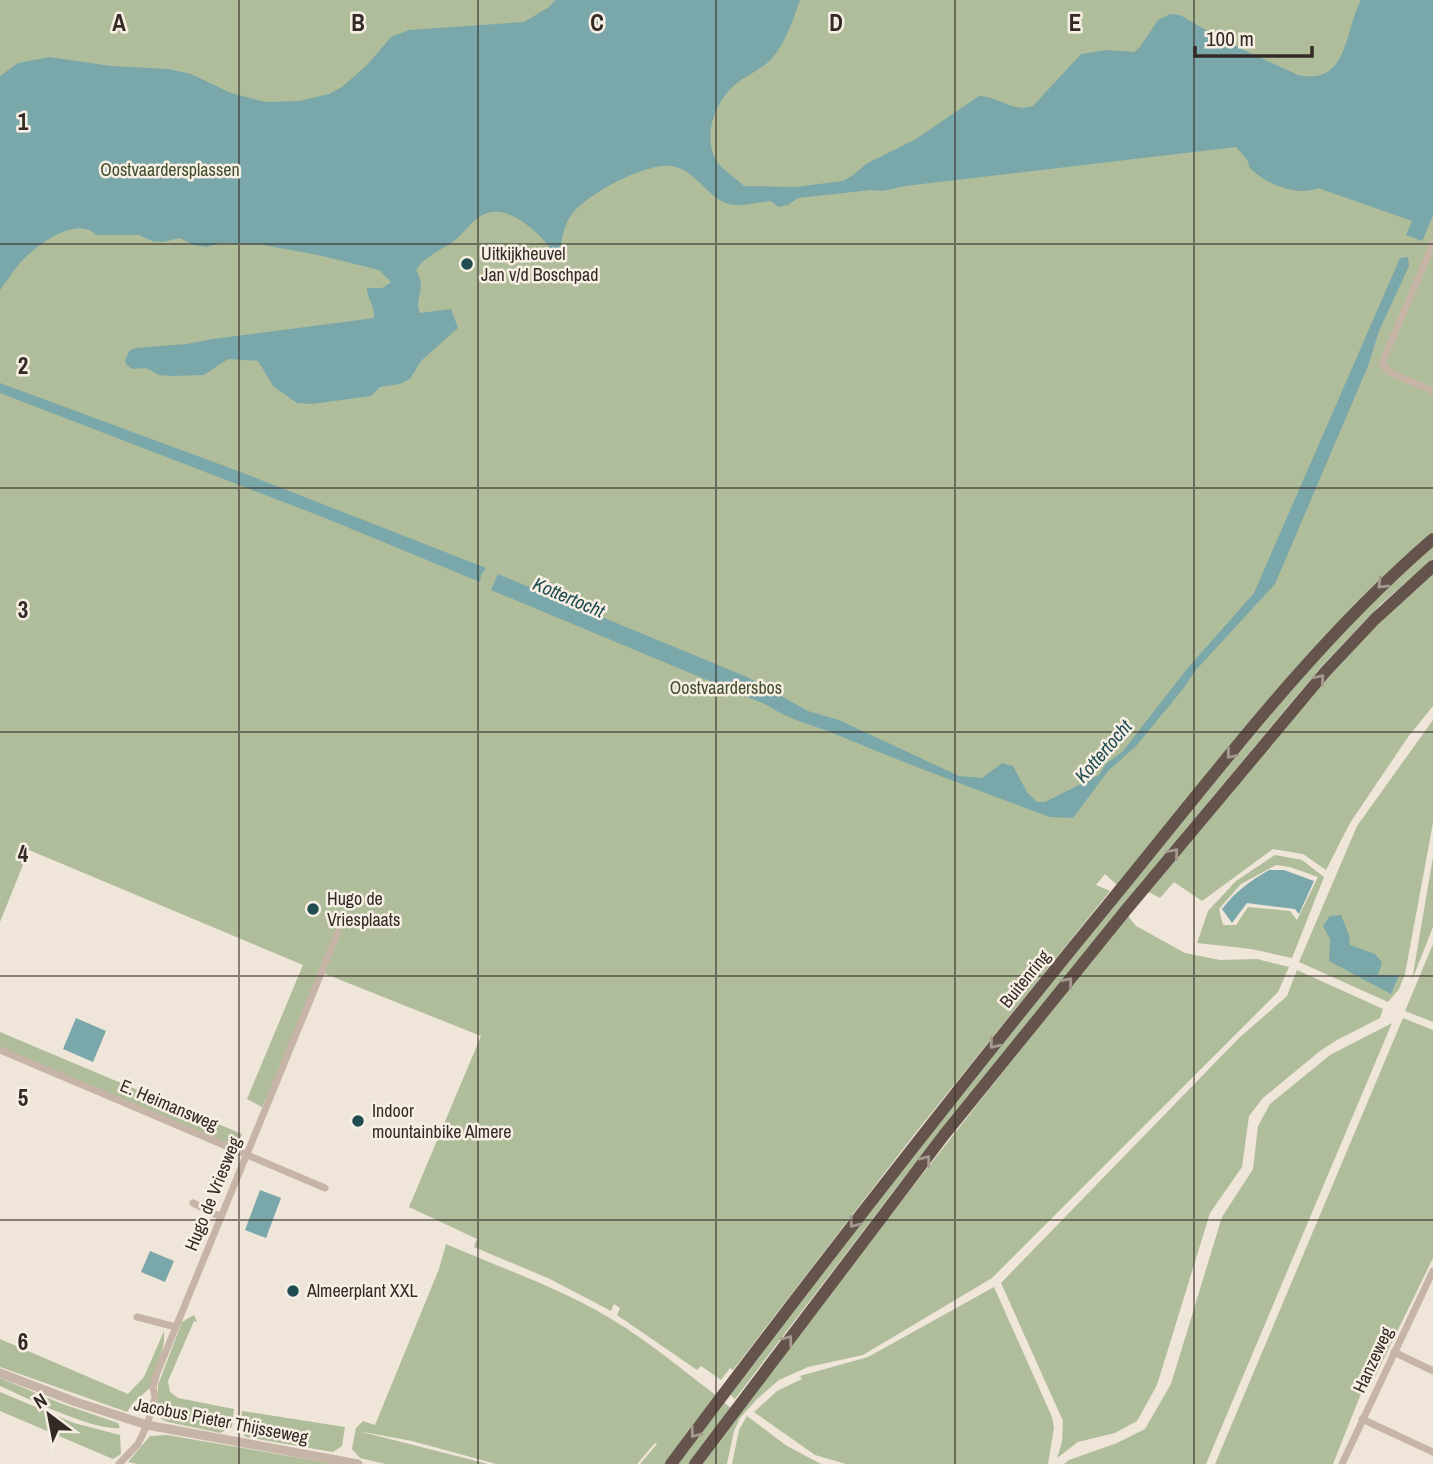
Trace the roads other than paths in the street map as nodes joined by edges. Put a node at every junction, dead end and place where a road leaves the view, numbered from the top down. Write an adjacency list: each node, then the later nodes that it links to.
1 (1433, 244): 2 (street)
2 (1433, 391)
3 (1433, 538): 24 (highway, Buitenring, one-way to 24)
4 (1433, 566): 25 (highway, Buitenring, one-way to 4)
5 (338, 932): 7 (street, Hugo de Vriesweg)
6 (0, 1050): 7 (street, E. Heimansweg)
7 (247, 1155): 8 (street, E. Heimansweg); 10 (street, Hugo de Vriesweg)
8 (325, 1188)
9 (193, 1203): 10 (street)
10 (221, 1217): 15 (street, Hugo de Vriesweg)
11 (1433, 1271): 12 (street, Hanzeweg)
12 (1424, 1289): 13 (street); 16 (street, Hanzeweg)
13 (1433, 1293)
14 (137, 1317): 15 (street)
15 (176, 1327): 20 (street, Hugo de Vriesweg)
16 (1394, 1352): 17 (street); 19 (street, Hanzeweg)
17 (1433, 1371)
18 (0, 1373): 20 (street, Jacobus Pieter Thijsseweg)
19 (1362, 1419): 21 (street); 26 (street, Hanzeweg)
20 (147, 1425): 22 (street, Hugo de Vriesweg); 23 (street, Jacobus Pieter Thijsseweg)
21 (1433, 1452)
22 (119, 1464)
23 (359, 1464)
24 (671, 1464)
25 (695, 1464)
26 (1342, 1464)

